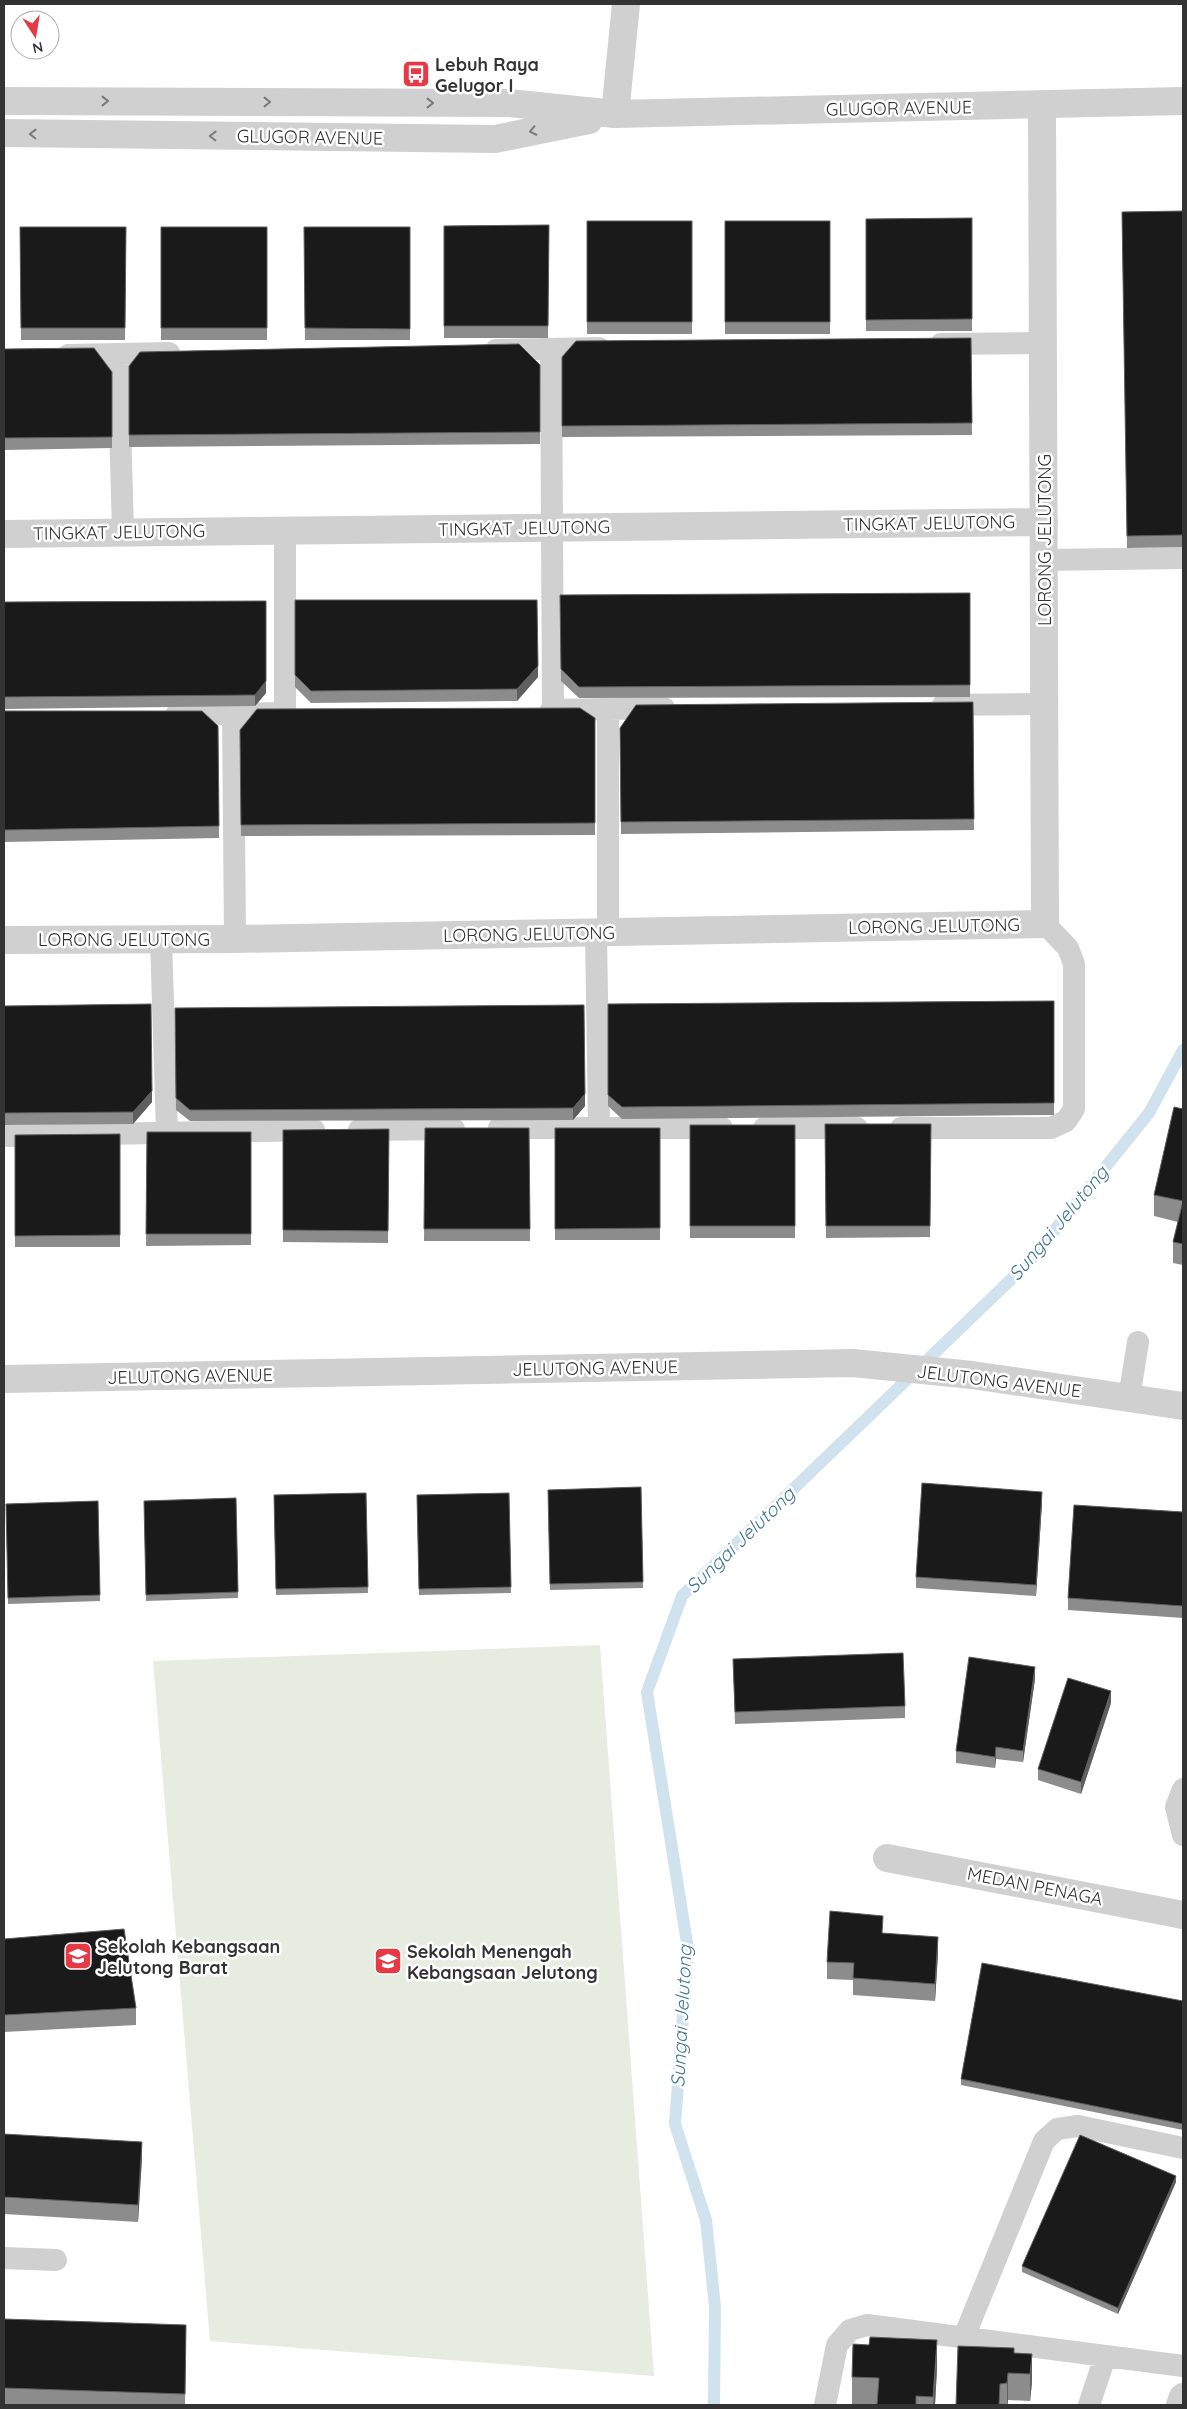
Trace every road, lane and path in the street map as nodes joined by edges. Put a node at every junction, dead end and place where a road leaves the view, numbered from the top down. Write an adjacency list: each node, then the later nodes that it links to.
1 (626, 4): 6 (street)
2 (4, 101): 3 (street, GLUGOR AVENUE)
3 (72, 101): 6 (street, GLUGOR AVENUE, one-way to 6); 8 (street)
4 (1183, 101): 5 (street, GLUGOR AVENUE)
5 (1042, 104): 6 (street, GLUGOR AVENUE); 9 (street, LORONG JELUTONG)
6 (615, 114): 8 (street, GLUGOR AVENUE, one-way to 8)
7 (4, 134): 8 (street, GLUGOR AVENUE, one-way to 7)
8 (71, 134)
9 (1044, 342): 10 (lane); 17 (street, LORONG JELUTONG)
10 (916, 344)
11 (620, 348): 12 (lane)
12 (550, 349): 13 (lane); 18 (lane)
13 (472, 350)
14 (187, 353): 15 (lane)
15 (118, 354): 16 (lane); 20 (lane)
16 (52, 355)
17 (1044, 522): 18 (street, TINGKAT JELUTONG); 23 (street, LORONG JELUTONG)
18 (553, 527): 19 (street, TINGKAT JELUTONG); 27 (lane)
19 (285, 530): 20 (street, TINGKAT JELUTONG); 29 (lane)
20 (123, 532): 21 (street, TINGKAT JELUTONG)
21 (4, 534)
22 (1183, 558): 23 (lane)
23 (1044, 560): 24 (street, LORONG JELUTONG)
24 (1044, 704): 25 (lane); 30 (street, LORONG JELUTONG)
25 (925, 705)
26 (687, 708): 27 (lane)
27 (608, 709): 31 (lane)
28 (153, 715): 29 (lane)
29 (233, 715): 33 (lane)
30 (1045, 924): 31 (street, LORONG JELUTONG); 35 (lane)
31 (602, 932): 33 (street, LORONG JELUTONG); 35 (lane)
32 (161, 939): 33 (street, LORONG JELUTONG); 34 (street, LORONG JELUTONG); 36 (lane)
33 (235, 939)
34 (4, 940)
35 (599, 1127): 36 (lane)
36 (167, 1132): 37 (lane)
37 (4, 1136)
38 (1138, 1342): 40 (lane)
39 (4, 1379): 40 (street, JELUTONG AVENUE)
40 (1129, 1398): 41 (street, JELUTONG AVENUE)
41 (1183, 1406)
42 (1183, 1789): 43 (lane)
43 (1183, 1835)
44 (887, 1858): 45 (street, MEDAN PENAGA)
45 (1183, 1914)
46 (1183, 2148): 49 (lane)
47 (4, 2258): 48 (lane)
48 (56, 2260)
49 (964, 2337): 50 (lane); 53 (lane)
50 (1105, 2357): 51 (lane); 54 (lane)
51 (1183, 2366)
52 (1183, 2397): 55 (street)
53 (825, 2405)
54 (1089, 2405)
55 (1180, 2405)

